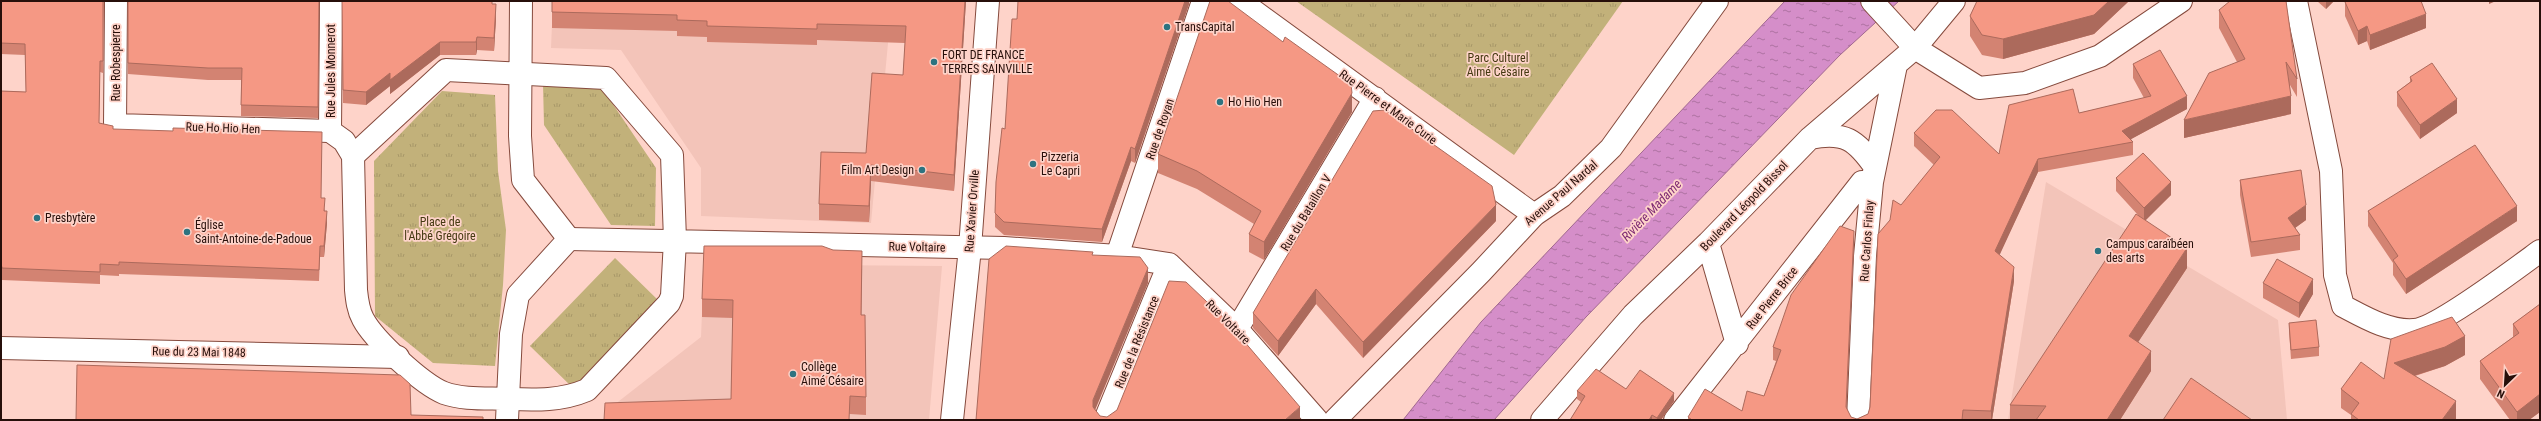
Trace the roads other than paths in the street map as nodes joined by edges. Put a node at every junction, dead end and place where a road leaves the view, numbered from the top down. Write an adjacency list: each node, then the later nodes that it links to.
1 (116, 1): 16 (street, Rue Robespierre)
2 (331, 1): 17 (street, Rue Jules Monnerot)
3 (521, 1): 14 (street)
4 (988, 1): 25 (street, Rue Xavier Orville)
5 (1203, 1): 27 (street, Rue de Royan)
6 (1240, 1): 15 (street, Rue Pierre et Marie Curie)
7 (1717, 1): 21 (street, Avenue Paul Nardal)
8 (1872, 1): 12 (street)
9 (1954, 1): 12 (street, Boulevard Léopold Bissol)
10 (2181, 1): 12 (street)
11 (2296, 1): 26 (street)
12 (1915, 48): 13 (street, Boulevard Léopold Bissol)
13 (1896, 65): 18 (street, Boulevard Léopold Bissol); 20 (street, Rue Carlos Finlay)
14 (521, 76): 19 (street); 22 (street); 23 (street)
15 (1375, 98): 21 (street, Rue Pierre et Marie Curie); 29 (street, Rue du Bataillon V)
16 (115, 125): 17 (street, Rue Ho Hio Hen)
17 (330, 131): 19 (street, Rue Jules Monnerot)
18 (1810, 138): 20 (street); 24 (street, Boulevard Léopold Bissol)
19 (354, 156): 32 (street)
20 (1874, 175): 30 (street, Rue Pierre Brice); 40 (street, Rue Carlos Finlay)
21 (1534, 215): 37 (street, Avenue Paul Nardal)
22 (569, 239): 23 (street, Rue Voltaire); 33 (street)
23 (675, 240): 25 (street, Rue Voltaire); 33 (street)
24 (1708, 243): 30 (street); 38 (street, Boulevard Léopold Bissol)
25 (970, 248): 27 (street, Rue Voltaire); 34 (street, Rue Xavier Orville)
26 (2540, 251)
27 (1117, 256): 28 (street, Rue Voltaire)
28 (1169, 264): 29 (street, Rue Voltaire); 35 (street, Rue de la Résistance)
29 (1237, 329): 36 (street, Rue Voltaire)
30 (1737, 344): 39 (street, Rue Pierre Brice)
31 (1, 348): 32 (street, Rue du 23 Mai 1848)
32 (398, 358): 33 (street)
33 (508, 409)
34 (952, 420)
35 (1105, 420)
36 (1317, 420)
37 (1336, 420)
38 (1542, 420)
39 (1675, 420)
40 (1858, 420)

